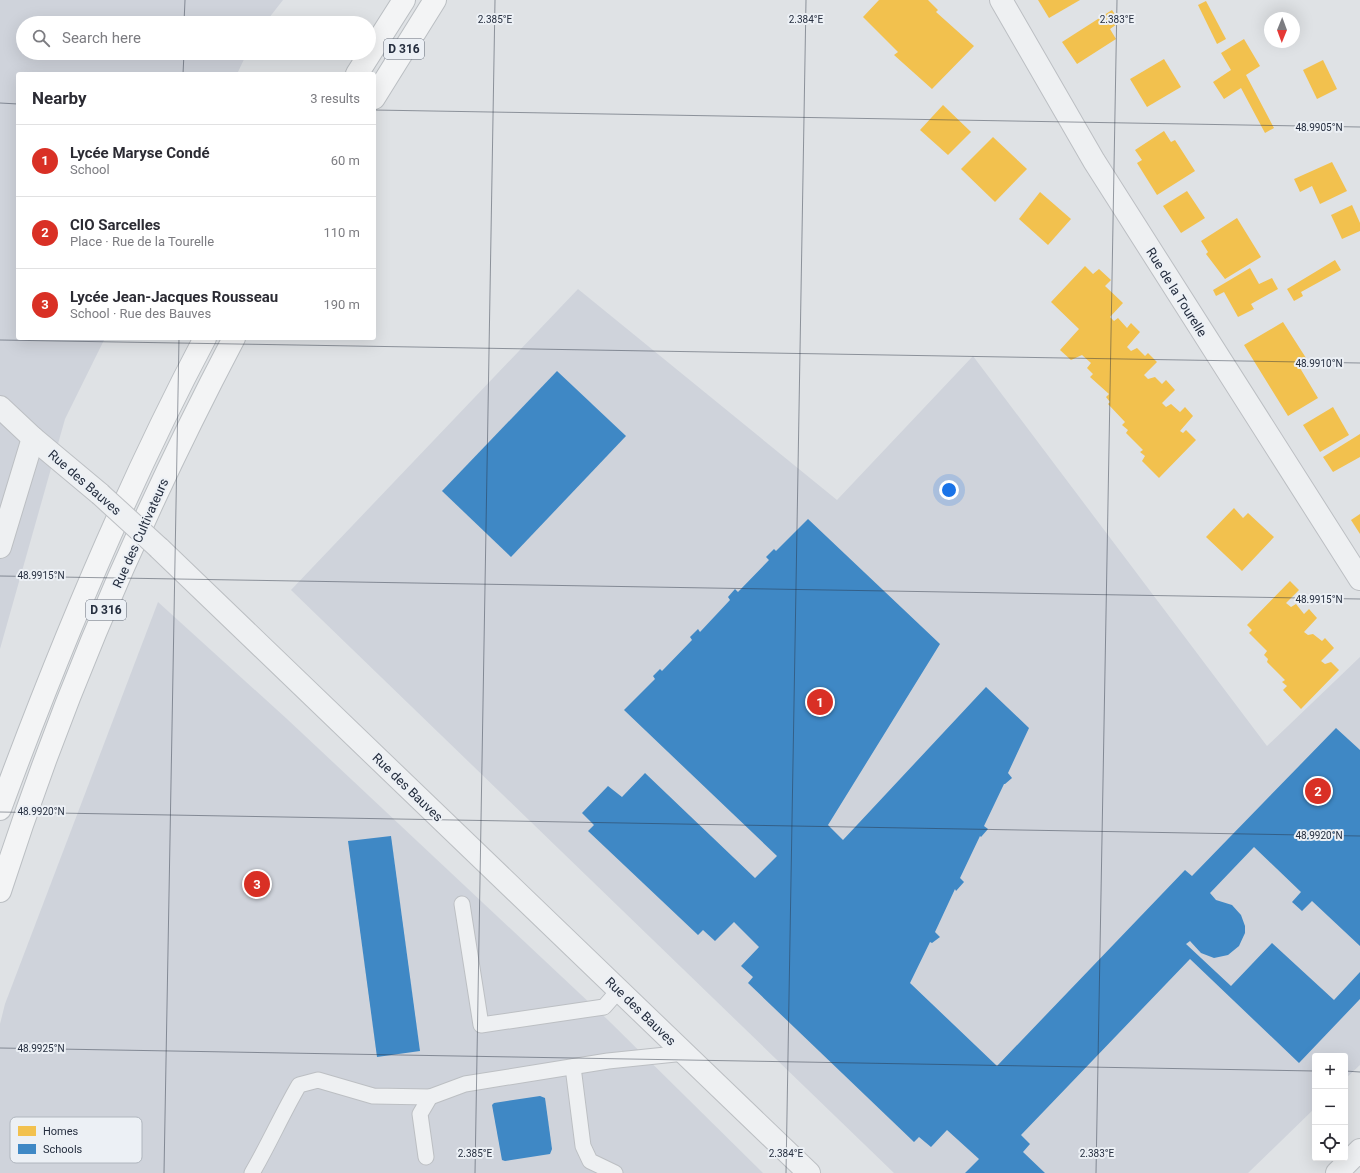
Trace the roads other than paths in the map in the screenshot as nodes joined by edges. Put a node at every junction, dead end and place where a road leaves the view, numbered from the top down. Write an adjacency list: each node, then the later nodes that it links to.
1 (404, 0): 4 (main road, D 316)
2 (435, 0): 7 (main road, D 316)
3 (1001, 0): 13 (street, Rue de la Tourelle)
4 (376, 44)
5 (366, 60): 6 (main road, D 316)
6 (358, 72)
7 (376, 95)
8 (204, 340): 14 (main road, Rue des Cultivateurs / D 316)
9 (233, 340): 15 (main road, Rue des Cultivateurs / D 316)
10 (0, 407): 11 (street, Rue des Bauves)
11 (33, 438): 12 (street); 17 (street, Rue des Bauves, bridge)
12 (0, 547)
13 (1360, 579)
14 (0, 809)
15 (0, 891)
16 (462, 904): 17 (lane)
17 (619, 990): 18 (street, Rue des Bauves)
18 (685, 1053): 19 (lane); 25 (street, Rue des Bauves)
19 (573, 1067): 20 (lane); 24 (lane)
20 (430, 1097): 22 (lane); 23 (lane)
21 (1360, 1150): 26 (street)
22 (426, 1157)
23 (252, 1173)
24 (615, 1173)
25 (810, 1173)
26 (1337, 1173)

